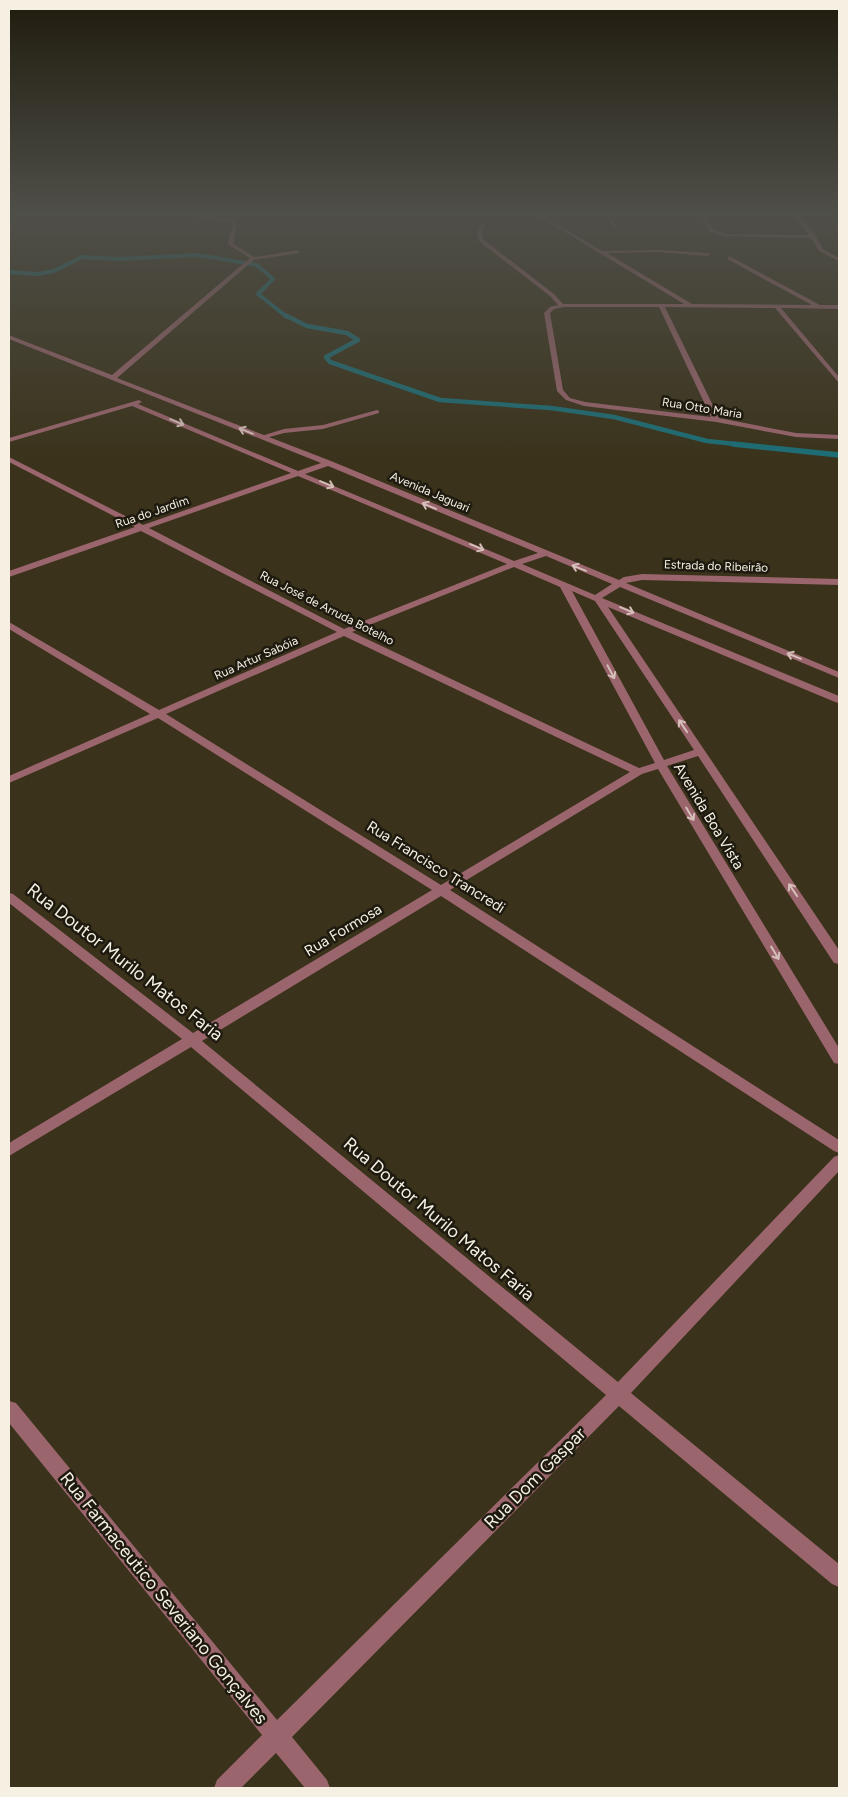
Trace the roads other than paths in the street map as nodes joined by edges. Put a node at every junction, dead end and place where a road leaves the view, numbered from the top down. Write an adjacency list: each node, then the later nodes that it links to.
1 (206, 298): 12 (street)
2 (555, 298): 5 (street)
3 (678, 298): 7 (street)
4 (803, 298): 9 (street)
5 (564, 305): 6 (street); 17 (street, Rua Otto Maria)
6 (662, 307): 7 (street); 17 (street)
7 (693, 307): 8 (street)
8 (777, 307): 9 (street); 13 (street)
9 (820, 307): 10 (street)
10 (839, 307)
11 (9, 336): 12 (street, Avenida Jaguari)
12 (113, 378): 14 (street, Avenida Jaguari)
13 (839, 381)
14 (158, 396): 15 (street); 18 (street, Avenida Jaguari, one-way to 14)
15 (132, 404): 20 (street); 23 (street, one-way to 23)
16 (377, 412): 18 (street)
17 (716, 420): 19 (street, Rua Otto Maria)
18 (262, 437): 22 (street, Avenida Jaguari)
19 (839, 437)
20 (9, 440)
21 (9, 459): 24 (street, Rua José de Arruda Botelho)
22 (328, 463): 23 (street, Rua do Jardim); 25 (street, Avenida Jaguari, one-way to 22)
23 (302, 474): 24 (street, Rua do Jardim); 26 (street, one-way to 26)
24 (142, 529): 27 (street, Rua do Jardim); 33 (street, Rua José de Arruda Botelho)
25 (545, 554): 26 (street, Rua Artur Sabóia); 30 (street, Avenida Jaguari, one-way to 25)
26 (517, 564): 29 (street); 33 (street, Rua Artur Sabóia)
27 (9, 574)
28 (839, 582): 30 (street, Estrada do Ribeirão)
29 (563, 583): 31 (street); 38 (street, Avenida Boa Vista, one-way to 38)
30 (619, 584): 31 (street, Estrada do Ribeirão); 34 (street, Avenida Jaguari, one-way to 30)
31 (598, 597): 35 (street, one-way to 35); 37 (street, Avenida Boa Vista, one-way to 31)
32 (9, 625): 36 (street, Rua Francisco Trancredi)
33 (344, 632): 36 (street, Rua Artur Sabóia); 39 (street, Rua José de Arruda Botelho)
34 (839, 675)
35 (839, 700)
36 (161, 714): 40 (street, Rua Artur Sabóia); 41 (street, Rua Francisco Trancredi)
37 (700, 752): 38 (street, Rua Formosa); 43 (street, Avenida Boa Vista, one-way to 37)
38 (660, 763): 39 (street, Rua Formosa); 45 (street, Avenida Boa Vista, one-way to 45)
39 (638, 772): 41 (street, Rua Formosa)
40 (9, 780)
41 (442, 890): 44 (street, Rua Formosa); 46 (street, Rua Francisco Trancredi)
42 (9, 897): 44 (street, Rua Doutor Murilo Matos Faria)
43 (839, 960)
44 (192, 1039): 47 (street, Rua Formosa); 49 (street, Rua Doutor Murilo Matos Faria)
45 (839, 1059)
46 (839, 1147)
47 (9, 1150)
48 (839, 1161): 49 (street, Rua Dom Gaspar)
49 (619, 1394): 51 (street, Rua Doutor Murilo Matos Faria); 52 (street, Rua Dom Gaspar)
50 (9, 1409): 52 (street, Rua Farmaceutico Severiano Gonçalves)
51 (839, 1577)
52 (276, 1735): 53 (street, Rua Dom Gaspar); 54 (street, Rua Farmaceutico Severiano Gonçalves)
53 (225, 1788)
54 (319, 1788)

